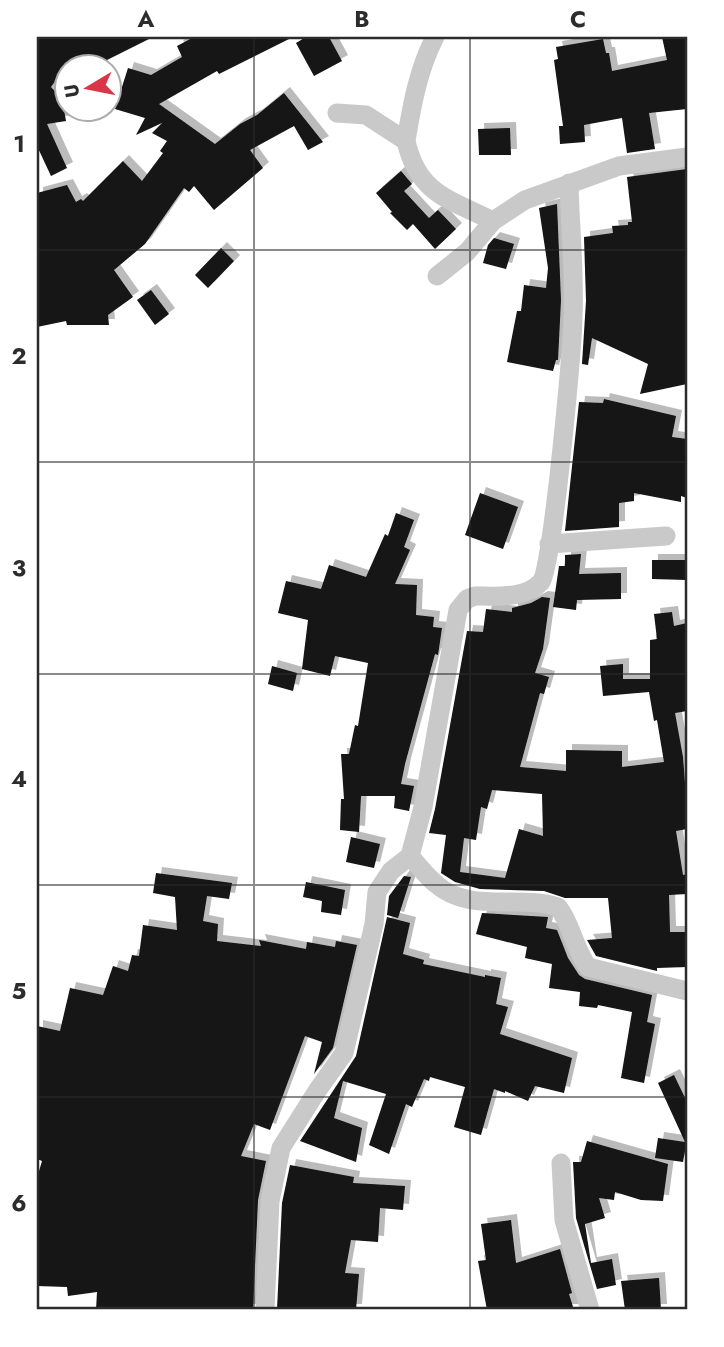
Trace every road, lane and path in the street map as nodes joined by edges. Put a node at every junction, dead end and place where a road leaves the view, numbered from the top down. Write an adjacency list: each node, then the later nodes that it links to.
1 (435, 37): 3 (street)
2 (337, 113): 3 (street)
3 (406, 141): 6 (street)
4 (687, 157): 5 (street)
5 (569, 183): 6 (street); 9 (street)
6 (493, 221): 7 (street)
7 (437, 276)
8 (666, 536): 9 (street)
9 (549, 544): 10 (street)
10 (410, 856): 11 (street); 13 (street)
11 (687, 990)
12 (561, 1163): 14 (street)
13 (265, 1310)
14 (590, 1310)

